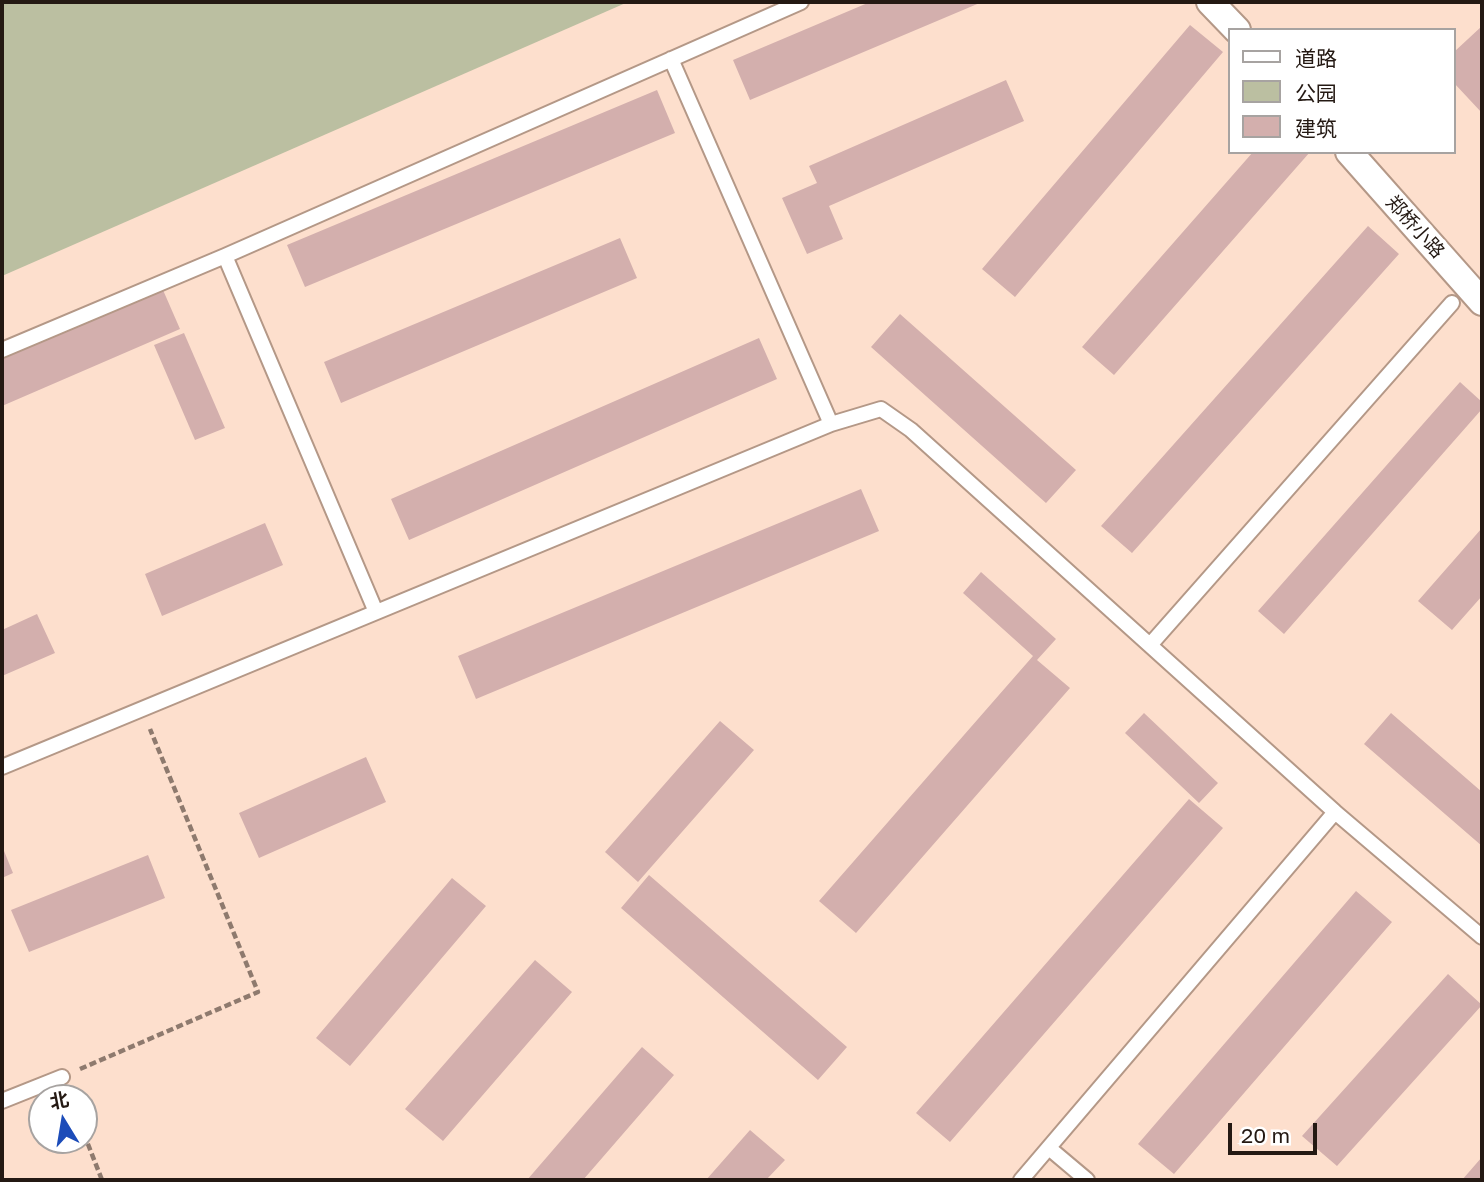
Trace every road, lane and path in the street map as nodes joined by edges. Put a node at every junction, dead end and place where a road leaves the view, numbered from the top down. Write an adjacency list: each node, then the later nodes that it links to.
1 (801, 2): 4 (lane)
2 (1210, 2): 3 (street)
3 (1235, 28)
4 (671, 59): 6 (lane); 10 (lane)
5 (1351, 154): 7 (street, 郑桥小路)
6 (225, 256): 9 (lane); 11 (lane)
7 (1482, 302)
8 (1452, 303): 12 (lane)
9 (2, 350)
10 (831, 424): 11 (lane); 12 (lane)
11 (376, 612): 13 (lane)
12 (1150, 645): 15 (lane)
13 (141, 709): 14 (lane); 17 (path)
14 (2, 767)
15 (1335, 811): 16 (lane); 19 (lane)
16 (1482, 937)
17 (62, 1077): 18 (lane)
18 (2, 1101)
19 (1049, 1148): 22 (lane); 23 (lane)
20 (92, 1154): 21 (path)
21 (102, 1180)
22 (1021, 1180)
23 (1087, 1180)

